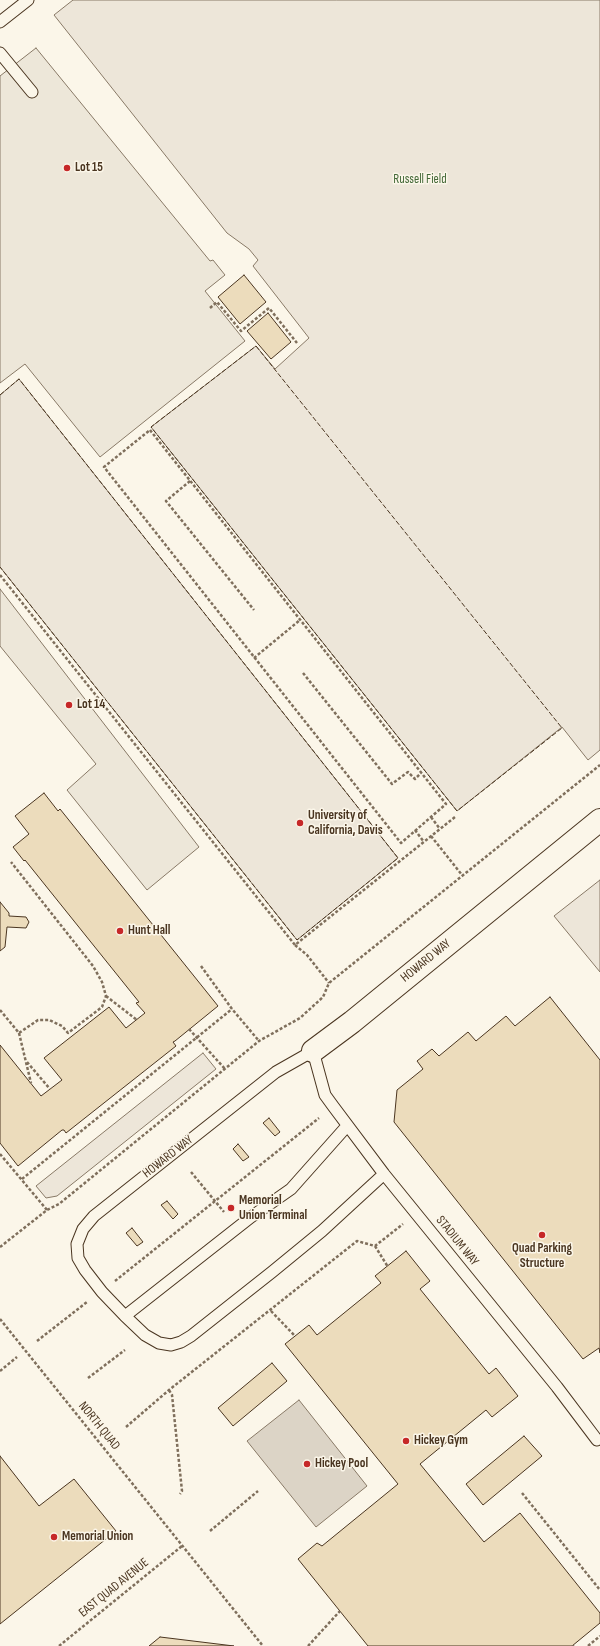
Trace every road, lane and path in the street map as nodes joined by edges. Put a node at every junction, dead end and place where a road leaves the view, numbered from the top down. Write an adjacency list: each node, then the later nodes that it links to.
1 (28, 0): 2 (lane)
2 (0, 22)
3 (0, 53): 4 (lane)
4 (32, 92)
5 (210, 308): 6 (path)
6 (297, 343)
7 (190, 481): 9 (path); 10 (path); 11 (path)
8 (0, 575): 24 (path)
9 (254, 610)
10 (300, 620): 11 (path); 14 (path)
11 (254, 658): 19 (path)
12 (303, 673): 14 (path)
13 (600, 765): 23 (path)
14 (421, 773): 15 (path)
15 (431, 817): 18 (path); 19 (path)
16 (455, 817): 18 (path)
17 (600, 820): 35 (street, HOWARD WAY)
18 (440, 829): 20 (path)
19 (416, 830): 21 (path)
20 (431, 836): 21 (path); 23 (path)
21 (424, 842): 24 (path)
22 (11, 862): 27 (path)
23 (462, 875): 26 (path)
24 (295, 945): 26 (path)
25 (200, 966): 28 (path)
26 (329, 983): 34 (path)
27 (106, 996): 30 (path); 32 (path)
28 (232, 1009): 33 (path); 34 (path)
29 (0, 1010): 32 (path)
30 (137, 1020)
31 (189, 1029): 33 (path)
32 (19, 1033): 36 (path)
33 (198, 1037): 37 (path); 45 (path)
34 (259, 1041): 37 (path)
35 (313, 1050): 41 (lane, STADIUM WAY); 56 (lane, HOWARD WAY)
36 (26, 1061): 38 (path); 39 (path)
37 (225, 1068): 47 (path)
38 (31, 1083)
39 (50, 1089)
40 (316, 1120): 46 (path)
41 (347, 1126): 44 (lane, STADIUM WAY); 56 (lane)
42 (0, 1154): 45 (path)
43 (191, 1172): 46 (path)
44 (384, 1174): 56 (lane, HOWARD WAY); 66 (lane, STADIUM WAY)
45 (22, 1179): 47 (path)
46 (215, 1201): 48 (path); 53 (path)
47 (47, 1210): 51 (path)
48 (224, 1212)
49 (405, 1223): 50 (path)
50 (375, 1246): 52 (path); 55 (path)
51 (0, 1247)
52 (388, 1266)
53 (115, 1282)
54 (87, 1302): 59 (path)
55 (271, 1311): 58 (path); 64 (path)
56 (125, 1316)
57 (0, 1319): 71 (path, NORTH QUAD)
58 (295, 1336)
59 (37, 1341)
60 (125, 1350): 63 (path)
61 (18, 1357): 62 (path)
62 (0, 1371)
63 (88, 1378)
64 (169, 1390): 65 (path); 69 (path)
65 (126, 1427)
66 (597, 1440)
67 (258, 1491): 70 (path)
68 (522, 1492): 72 (path)
69 (180, 1494)
70 (210, 1531)
71 (182, 1546): 75 (path, EAST QUAD AVENUE); 76 (path, NORTH QUAD)
72 (600, 1590)
73 (340, 1610): 77 (path)
74 (600, 1636): 78 (path)
75 (59, 1646)
76 (263, 1646)
77 (308, 1646)
78 (588, 1646)

